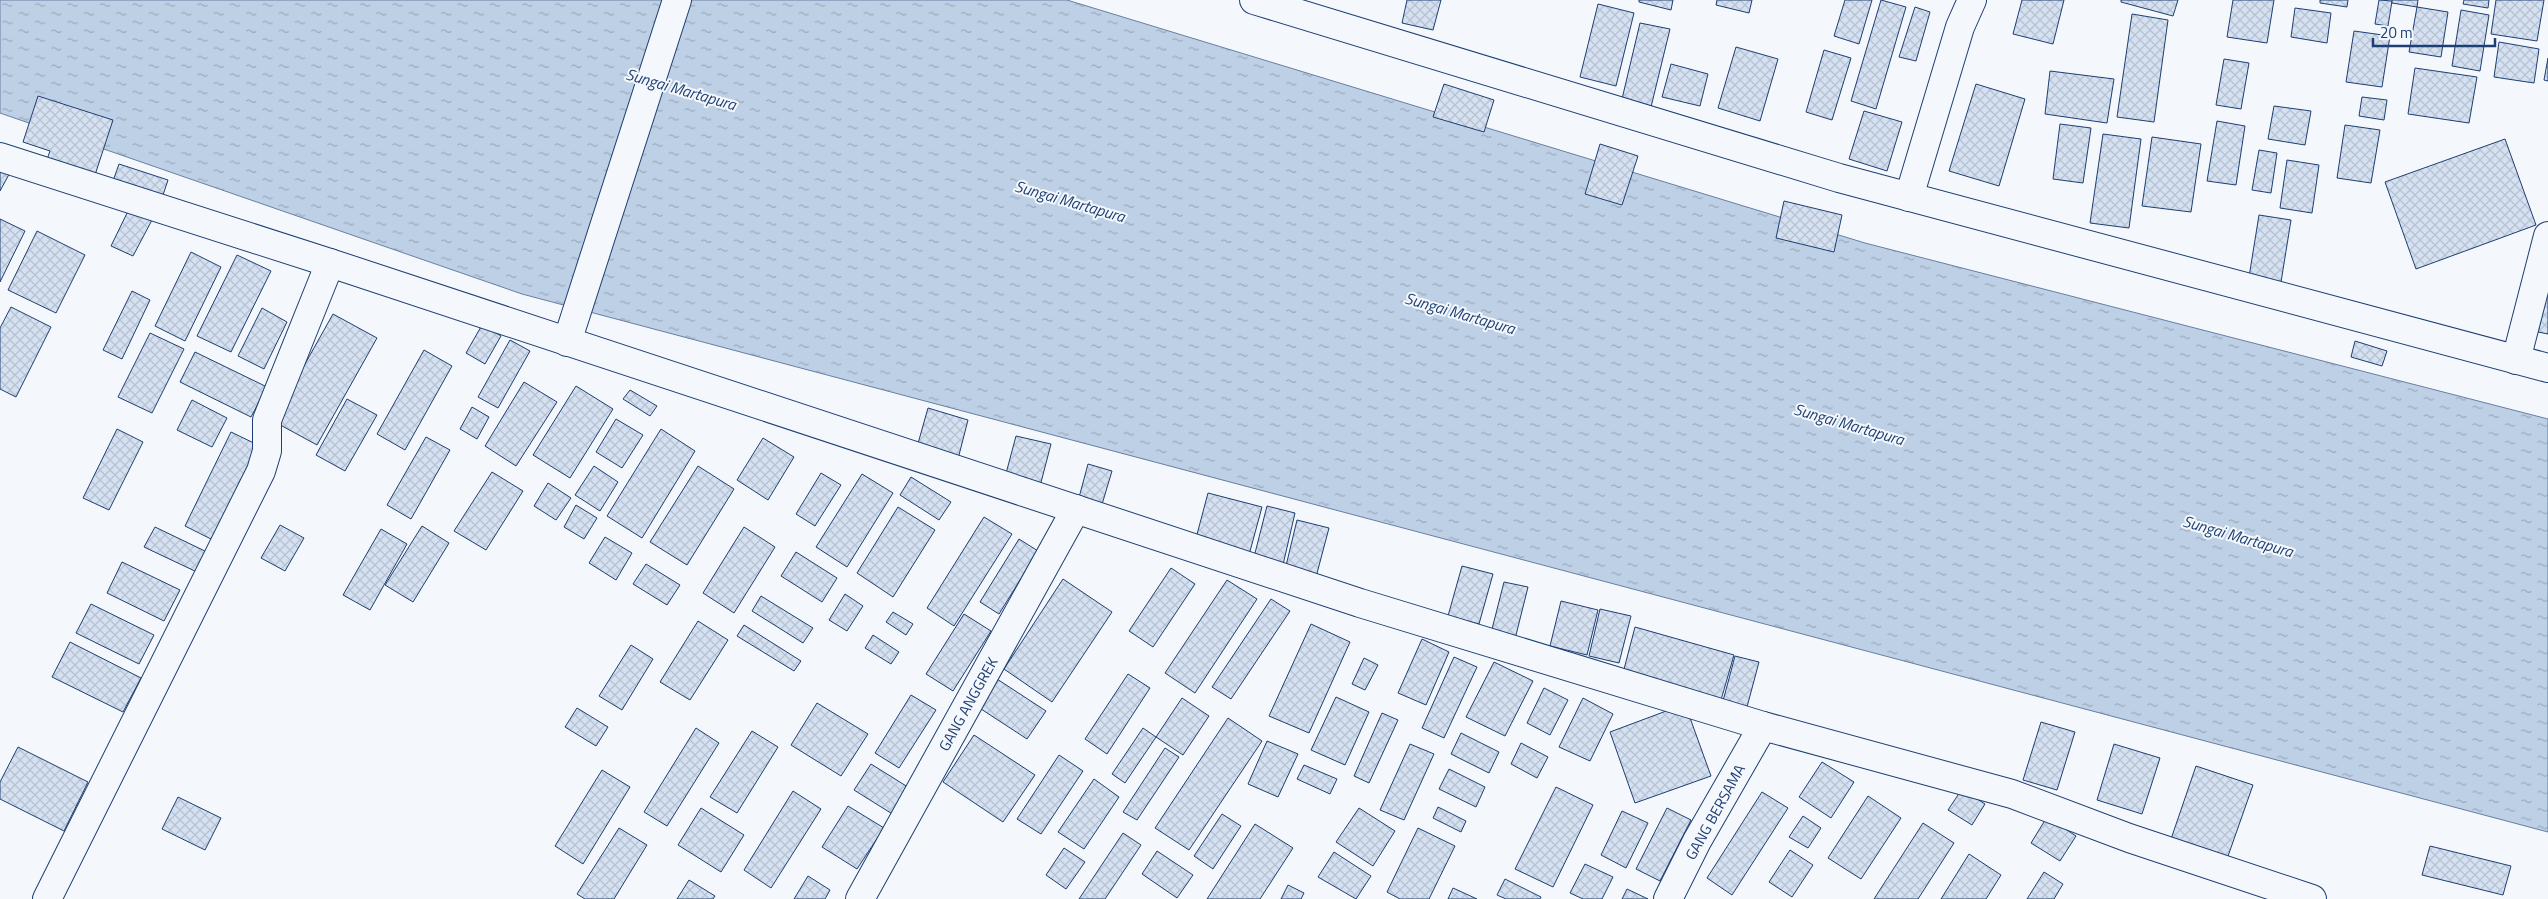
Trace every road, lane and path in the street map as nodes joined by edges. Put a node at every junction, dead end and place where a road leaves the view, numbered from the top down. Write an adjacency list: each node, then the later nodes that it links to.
1 (677, 0): 8 (street)
2 (1254, 0): 5 (street)
3 (1972, 0): 5 (street)
4 (0, 157): 7 (street)
5 (1908, 197): 9 (street)
6 (2548, 236): 9 (street)
7 (330, 263): 8 (street); 13 (street)
8 (567, 342): 11 (street)
9 (2516, 360): 10 (street)
10 (2548, 368)
11 (1076, 509): 12 (street); 14 (street, GANG ANGGREK)
12 (1763, 726): 15 (street, GANG BERSAMA); 16 (street)
13 (47, 899)
14 (860, 899)
15 (1668, 899)
16 (2312, 899)

